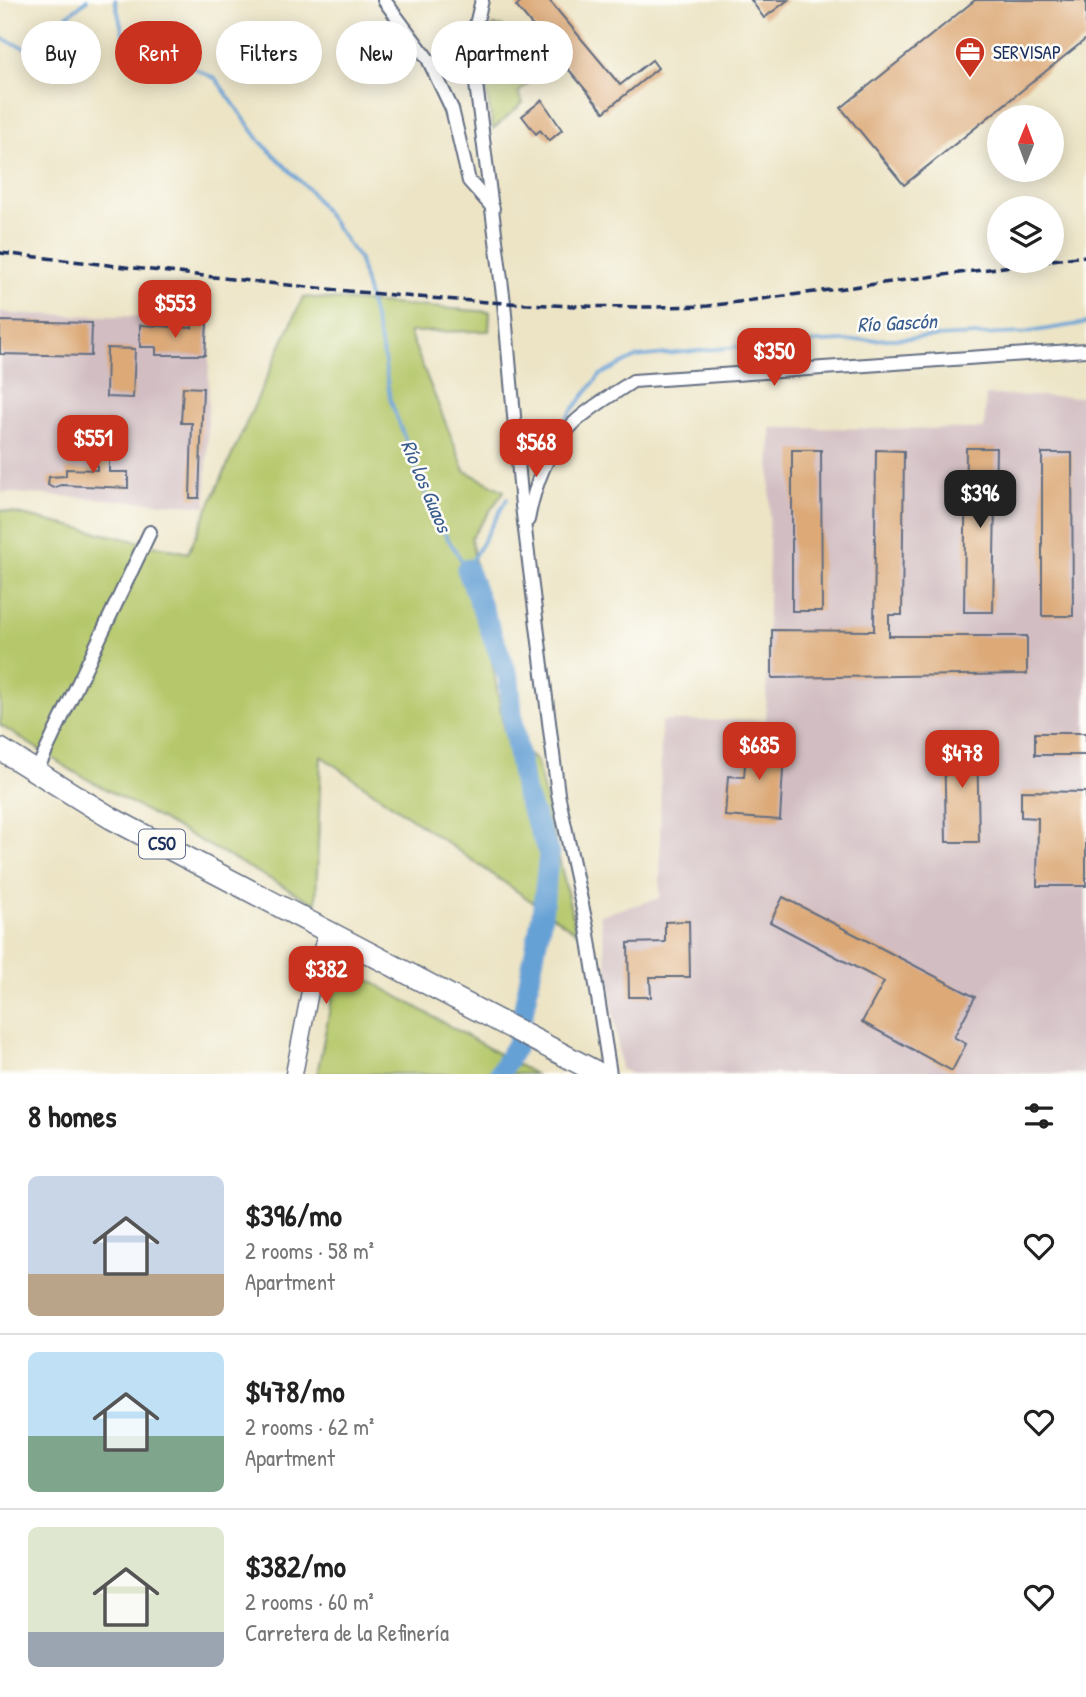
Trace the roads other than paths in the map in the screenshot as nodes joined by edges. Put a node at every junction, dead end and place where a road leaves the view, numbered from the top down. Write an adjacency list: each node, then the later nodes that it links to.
1 (384, 0): 3 (street)
2 (482, 0): 3 (street)
3 (493, 209): 6 (street)
4 (1086, 350): 6 (street)
5 (150, 532): 8 (street)
6 (525, 534): 12 (street)
7 (0, 749): 8 (main road, CSO)
8 (36, 772): 9 (main road, CSO)
9 (328, 930): 10 (street); 11 (main road, CSO)
10 (294, 1074)
11 (600, 1074)
12 (610, 1074)

